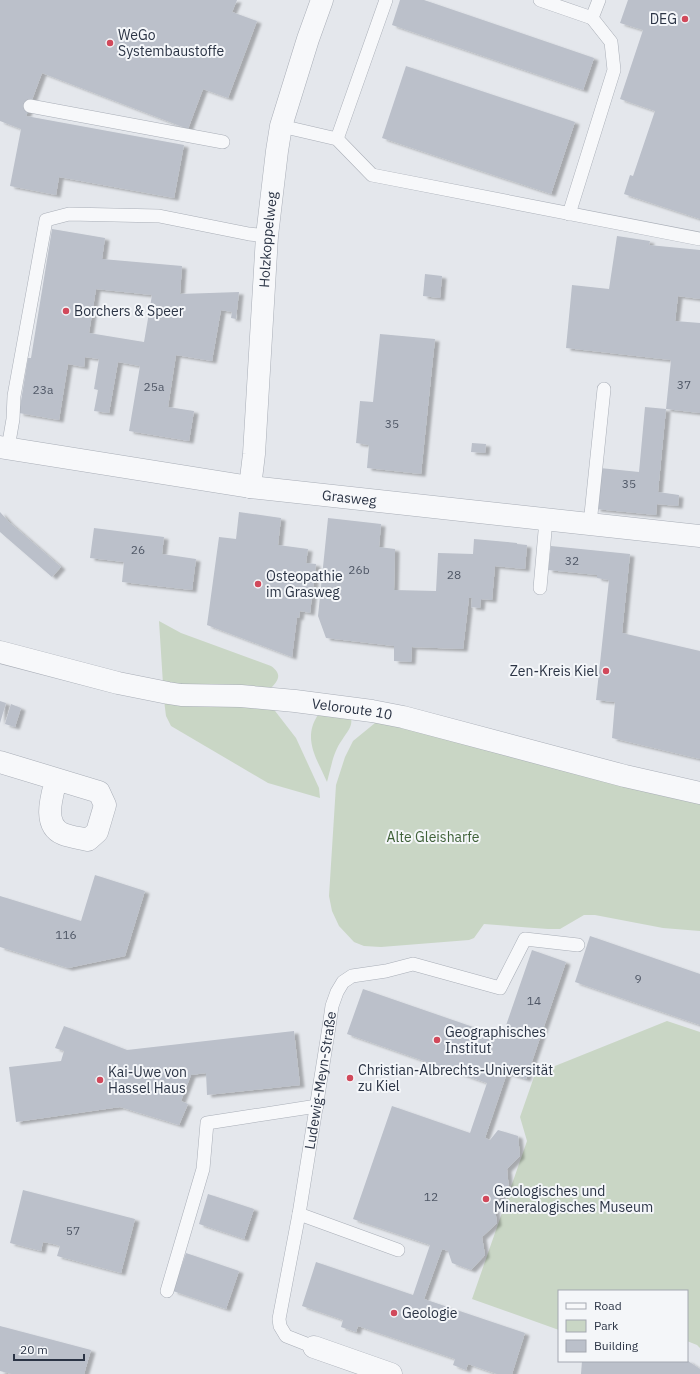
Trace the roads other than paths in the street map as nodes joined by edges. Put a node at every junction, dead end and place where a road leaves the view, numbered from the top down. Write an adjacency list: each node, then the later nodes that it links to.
1 (322, 0): 7 (street, Holzkoppelweg)
2 (386, 0): 8 (lane)
3 (540, 0): 5 (lane)
4 (599, 0): 5 (lane)
5 (592, 18): 10 (lane)
6 (30, 106): 9 (lane)
7 (281, 126): 8 (lane); 11 (street, Holzkoppelweg)
8 (337, 139): 10 (lane)
9 (223, 142)
10 (569, 214): 12 (lane)
11 (267, 236): 14 (lane); 15 (street, Holzkoppelweg)
12 (700, 240)
13 (604, 389): 17 (lane)
14 (4, 448): 15 (street, Grasweg)
15 (250, 487): 16 (street, Grasweg)
16 (546, 520): 17 (street, Grasweg); 19 (lane)
17 (590, 524): 18 (street, Grasweg)
18 (700, 536)
19 (540, 588)
20 (0, 652): 23 (street, Veloroute 10)
21 (0, 762): 22 (street)
22 (56, 780)
23 (700, 793)
24 (578, 946): 25 (lane, Ludewig-Meyn-Straße)
25 (317, 1106): 26 (lane, Ludewig-Meyn-Straße); 28 (lane)
26 (299, 1214): 27 (lane); 29 (lane, Ludewig-Meyn-Straße)
27 (398, 1250)
28 (167, 1291)
29 (314, 1347): 30 (street, Ludewig-Meyn-Straße)
30 (391, 1374)

